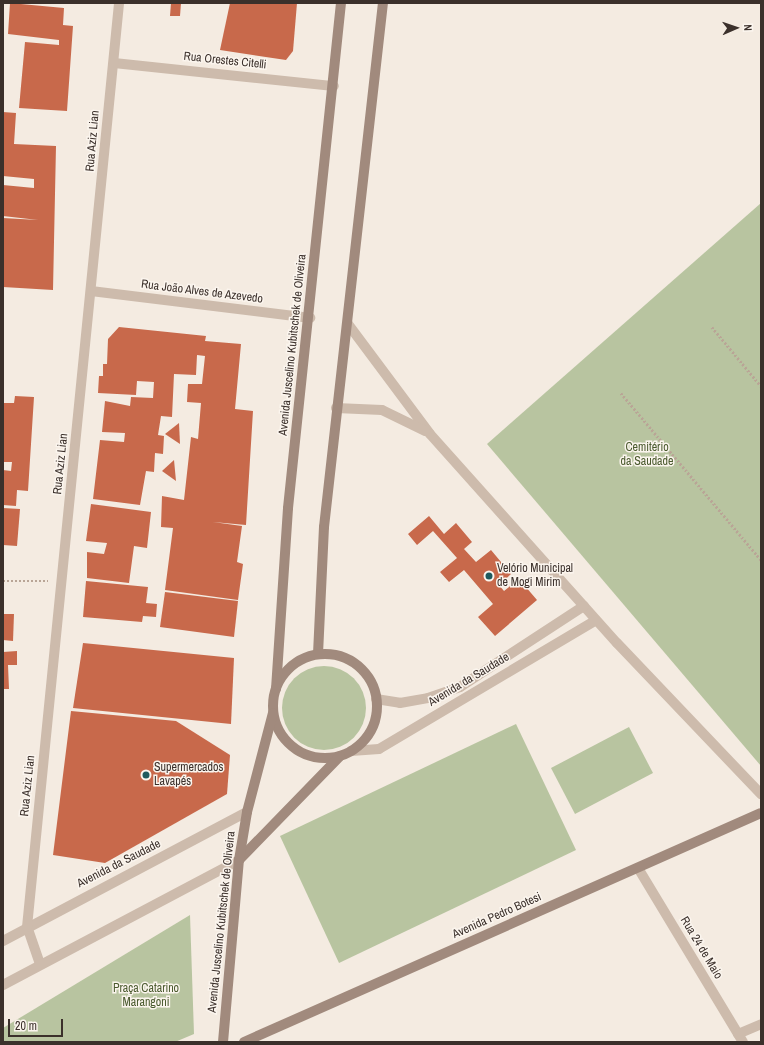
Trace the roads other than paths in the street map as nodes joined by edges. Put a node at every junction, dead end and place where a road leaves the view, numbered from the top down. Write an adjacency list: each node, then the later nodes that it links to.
1 (119, 3): 4 (street, Rua Aziz Lian)
2 (341, 3): 5 (main road, Avenida Juscelino Kubitschek de Oliveira)
3 (383, 3): 8 (main road)
4 (114, 63): 5 (street, Rua Orestes Citelli); 6 (street, Rua Aziz Lian)
5 (334, 86): 7 (main road, Avenida Juscelino Kubitschek de Oliveira)
6 (91, 291): 7 (street, Rua João Alves de Azevedo); 24 (street, Rua Aziz Lian)
7 (310, 318): 14 (main road, Avenida Juscelino Kubitschek de Oliveira)
8 (348, 324): 9 (main road); 10 (street)
9 (336, 408): 10 (street); 13 (main road)
10 (430, 434): 11 (street)
11 (584, 606): 12 (street); 15 (street, Avenida da Saudade)
12 (596, 620): 17 (street, Avenida da Saudade); 19 (street)
13 (318, 654): 14 (main road); 15 (main road)
14 (276, 689): 16 (main road)
15 (376, 698): 17 (main road)
16 (273, 713): 18 (main road); 20 (main road, Avenida Juscelino Kubitschek de Oliveira)
17 (351, 751): 18 (main road)
18 (340, 756): 22 (main road)
19 (761, 794)
20 (247, 812): 22 (main road, Avenida Juscelino Kubitschek de Oliveira); 24 (street, Avenida da Saudade)
21 (761, 813): 23 (main road, Avenida Pedro Botesi)
22 (239, 860): 26 (street); 30 (main road, Avenida Juscelino Kubitschek de Oliveira)
23 (638, 868): 29 (street, Rua 24 de Maio); 31 (main road, Avenida Pedro Botesi)
24 (26, 927): 25 (street, Avenida da Saudade); 26 (street)
25 (3, 941)
26 (40, 964): 27 (street)
27 (3, 985)
28 (761, 1024): 29 (street)
29 (740, 1038)
30 (223, 1042)
31 (244, 1042)

